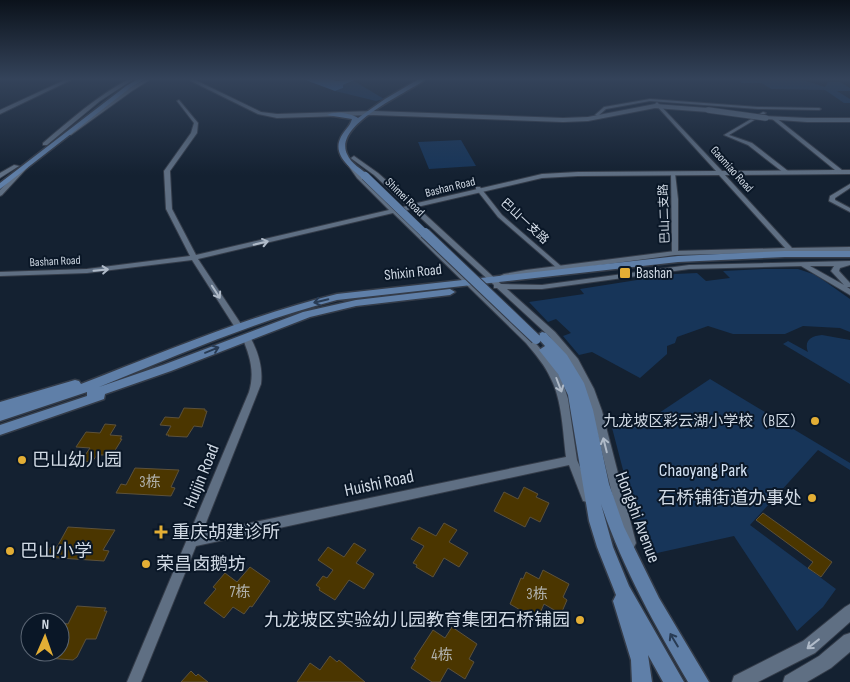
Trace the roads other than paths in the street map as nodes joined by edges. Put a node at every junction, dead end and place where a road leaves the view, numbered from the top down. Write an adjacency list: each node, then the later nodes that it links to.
1 (86, 111): 21 (street)
2 (90, 111): 21 (main road)
3 (96, 111): 22 (main road)
4 (101, 111): 22 (street)
5 (187, 111): 42 (street, Huijin Road)
6 (259, 111): 15 (main road)
7 (266, 111): 14 (main road)
8 (601, 111): 16 (street)
9 (627, 111): 18 (main road)
10 (628, 111): 16 (main road)
11 (661, 111): 28 (street, Gaomiao Road)
12 (721, 111): 17 (main road, bridge)
13 (759, 111): 25 (street)
14 (373, 112): 15 (main road); 18 (main road); 20 (main road); 23 (main road)
15 (330, 115): 20 (main road)
16 (596, 115): 18 (main road)
17 (770, 118): 19 (main road); 26 (street)
18 (563, 119)
19 (850, 121)
20 (354, 123): 23 (main road)
21 (45, 144): 30 (main road)
22 (54, 144): 24 (main road)
23 (350, 159): 35 (street); 36 (street); 55 (main road, Shimei Road, bridge)
24 (28, 163): 32 (main road); 34 (street)
25 (785, 171): 26 (street, Bashan Road); 28 (street, Bashan Road)
26 (840, 171): 27 (street, Bashan Road)
27 (850, 171)
28 (716, 172): 29 (street, Bashan Road); 33 (street, Bashan Road); 39 (street, Gaomiao Road)
29 (673, 173): 33 (street, Bashan Road); 40 (street, 巴山二支路)
30 (0, 178)
31 (850, 186): 37 (street)
32 (0, 187)
33 (479, 189): 35 (street, Bashan Road); 45 (street, 巴山一支路)
34 (0, 194)
35 (411, 206): 36 (street, Bashan Road); 48 (street)
36 (393, 210): 42 (street, Bashan Road, one-way to 36); 49 (street)
37 (850, 210)
38 (850, 249): 39 (street)
39 (786, 250): 40 (street)
40 (675, 253): 45 (street)
41 (850, 254): 48 (main road, Shixin Road)
42 (194, 258): 46 (street, Bashan Road, one-way to 42); 54 (street, Huijin Road, one-way to 54)
43 (849, 262): 44 (street); 48 (main road, Shixin Road); 51 (street)
44 (787, 264): 47 (street); 50 (street)
45 (560, 268): 48 (street)
46 (0, 274)
47 (833, 281): 51 (street); 52 (street)
48 (494, 283): 49 (main road, Shixin Road); 50 (street); 53 (street)
49 (472, 285): 54 (main road, Shixin Road); 61 (street, one-way to 61)
50 (542, 287): 53 (street)
51 (850, 287)
52 (850, 293)
53 (536, 320): 65 (street, one-way to 53)
54 (242, 332): 56 (main road, Shixin Road); 63 (street, Huijin Road)
55 (539, 338): 62 (main road, Hongshi Avenue); 65 (main road, Hongshi Avenue)
56 (164, 363): 57 (main road); 58 (main road, Shixin Road); 59 (main road, Shixin Road); 60 (main road)
57 (0, 407)
58 (0, 416)
59 (0, 424)
60 (0, 430)
61 (572, 460): 62 (street); 63 (street, Huishi Road)
62 (597, 521): 64 (main road, Hongshi Avenue)
63 (193, 541): 68 (street, Huijin Road)
64 (605, 547): 69 (main road); 70 (main road, Hongshi Avenue)
65 (639, 578): 71 (main road, Hongshi Avenue, one-way to 65)
66 (850, 612): 72 (main road, one-way to 72)
67 (850, 641): 73 (main road)
68 (134, 682)
69 (642, 682)
70 (674, 682)
71 (699, 682)
72 (740, 682)
73 (790, 682)

